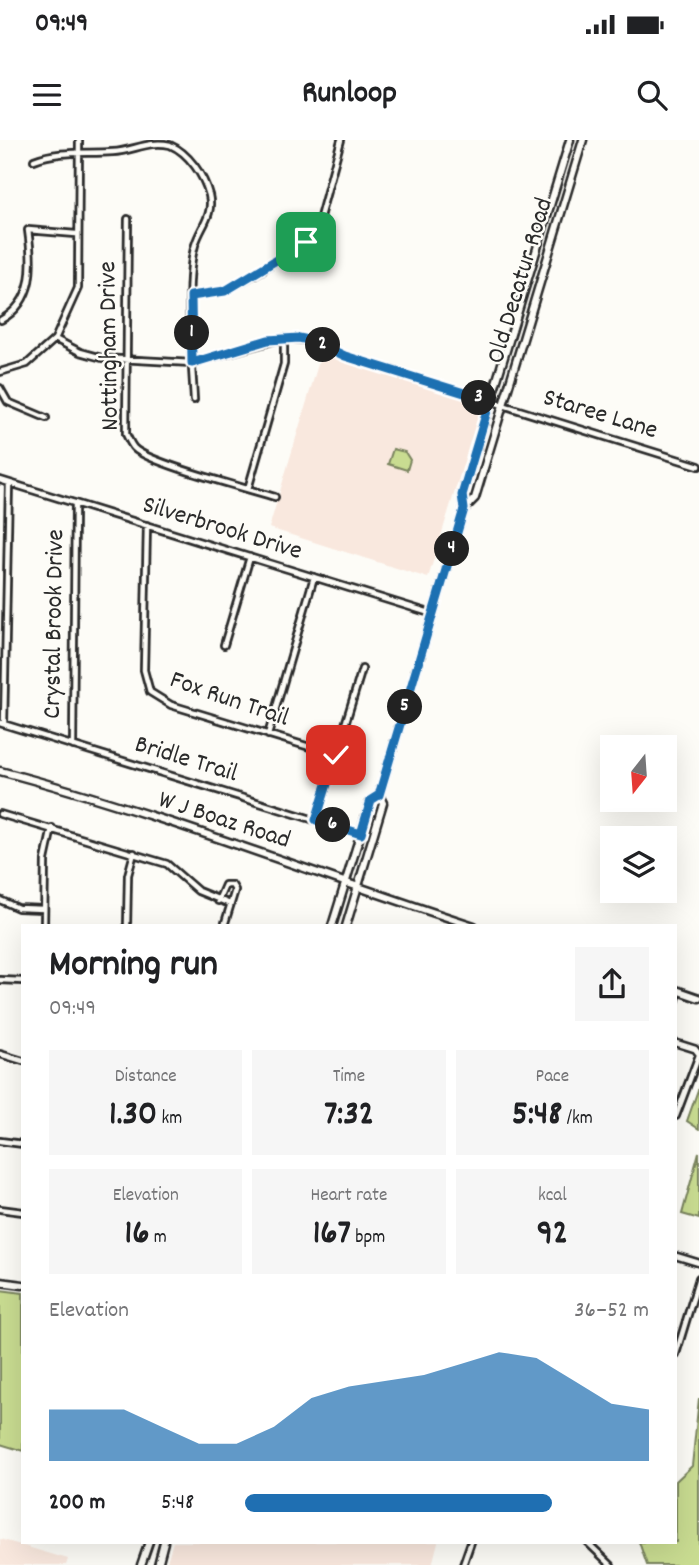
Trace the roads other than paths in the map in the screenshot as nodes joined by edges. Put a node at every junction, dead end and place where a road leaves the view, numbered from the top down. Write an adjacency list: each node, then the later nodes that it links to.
1 (79, 140): 5 (street)
2 (341, 140): 9 (street)
3 (570, 140): 10 (main road, Old Decatur Road)
4 (583, 140): 12 (main road, Old Decatur Road)
5 (78, 152): 6 (street); 8 (street); 9 (street)
6 (34, 160)
7 (128, 219): 15 (street, Nottingham Drive)
8 (76, 234): 11 (street); 14 (street)
9 (191, 296): 16 (street)
10 (516, 318): 12 (main road); 20 (main road, Old Decatur Road)
11 (1, 320)
12 (528, 322): 21 (main road, Old Decatur Road)
13 (284, 338): 16 (street); 20 (street, Staree Lane); 26 (street)
14 (55, 339): 15 (street); 17 (street)
15 (127, 360): 16 (street); 26 (street, Nottingham Drive)
16 (192, 363): 19 (street)
17 (0, 372)
18 (0, 388): 22 (street)
19 (194, 400)
20 (490, 401): 21 (street, Staree Lane); 29 (main road, Old Decatur Road)
21 (504, 405): 23 (street, Staree Lane); 29 (main road, Old Decatur Road)
22 (46, 418)
23 (699, 466)
24 (0, 480): 25 (street, Silverbrook Drive)
25 (9, 483): 28 (street, Silverbrook Drive); 36 (street)
26 (248, 489): 27 (street, Nottingham Drive)
27 (275, 497)
28 (75, 503): 30 (street, Silverbrook Drive); 38 (street, Crystal Brook Drive)
29 (464, 509): 33 (main road, Old Decatur Road)
30 (147, 526): 31 (street, Silverbrook Drive); 37 (street, Fox Run Trail)
31 (250, 557): 32 (street, Silverbrook Drive); 34 (street)
32 (314, 577): 33 (street, Silverbrook Drive); 37 (street)
33 (433, 614): 41 (main road, Old Decatur Road)
34 (224, 645)
35 (362, 669): 39 (street)
36 (2, 723): 38 (street, Bridle Trail)
37 (268, 735): 39 (street, Fox Run Trail)
38 (72, 746): 43 (street, Bridle Trail)
39 (336, 755): 43 (street)
40 (0, 771): 47 (main road, W J Boaz Road)
41 (379, 795): 45 (main road, Old Decatur Road); 48 (main road, Old Decatur Road)
42 (0, 814): 44 (street)
43 (316, 820): 45 (street, Bridle Trail)
44 (52, 828): 46 (street); 52 (street)
45 (361, 834): 47 (main road, Old Decatur Road)
46 (134, 853): 50 (street); 54 (street)
47 (345, 884): 48 (main road, W J Boaz Road); 56 (main road, Old Decatur Road)
48 (357, 888): 57 (main road, Old Decatur Road); 58 (main road, W J Boaz Road)
49 (0, 900): 52 (street)
50 (218, 901): 51 (street); 51 (street)
51 (230, 904): 55 (street)
52 (44, 909): 53 (street)
53 (44, 924)
54 (127, 924)
55 (225, 924)
56 (333, 924)
57 (347, 924)
58 (468, 924)
59 (0, 980): 60 (street)
60 (21, 981)
61 (677, 991): 62 (main road)
62 (699, 998)
63 (677, 1043): 65 (street)
64 (0, 1054): 66 (street)
65 (699, 1054): 67 (street)
66 (21, 1060)
67 (677, 1113)
68 (0, 1140): 69 (street)
69 (21, 1144)
70 (0, 1209): 71 (street)
71 (21, 1212)
72 (677, 1256): 73 (street)
73 (699, 1263)
74 (699, 1278): 77 (street)
75 (0, 1282): 76 (main road)
76 (21, 1285)
77 (677, 1351)
78 (148, 1544): 82 (main road)
79 (163, 1544): 83 (main road)
80 (470, 1544): 84 (street)
81 (589, 1544): 85 (street)
82 (141, 1565)
83 (158, 1565)
84 (463, 1565)
85 (611, 1565)

